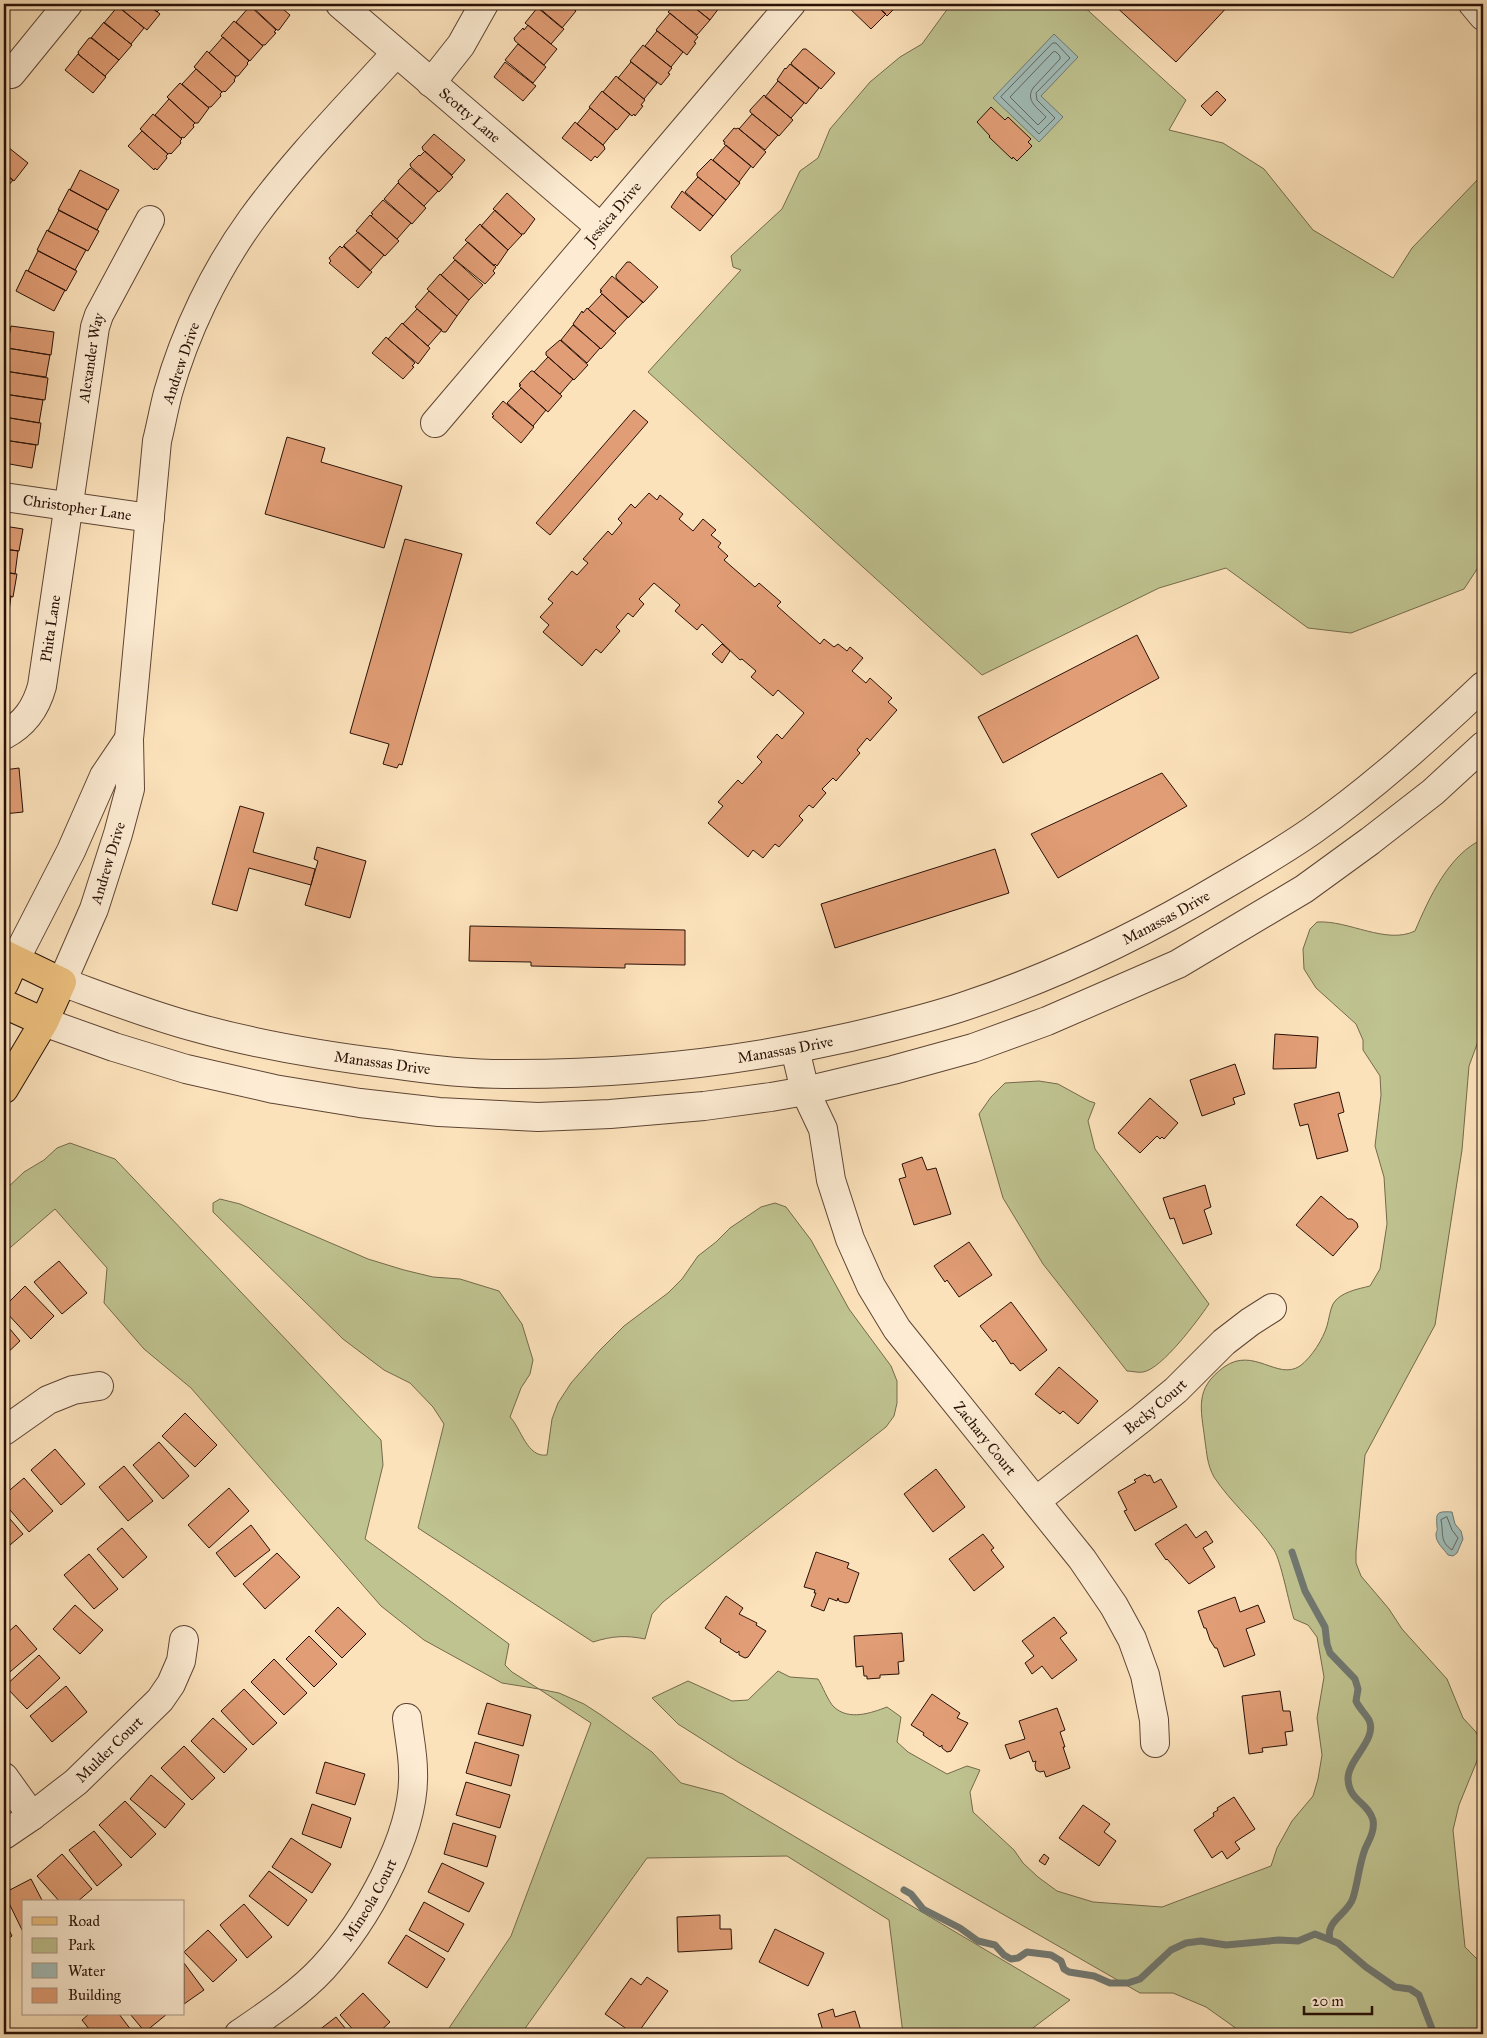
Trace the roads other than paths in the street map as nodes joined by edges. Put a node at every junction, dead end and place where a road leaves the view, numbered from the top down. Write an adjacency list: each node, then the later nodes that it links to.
1 (68, 4): 8 (street)
2 (484, 4): 9 (street)
3 (791, 4): 11 (street, Jessica Drive)
4 (1473, 4): 6 (street)
5 (358, 9): 7 (street, Scotty Lane)
6 (1483, 16)
7 (396, 53): 9 (street, Scotty Lane); 15 (street, Andrew Drive)
8 (11, 74)
9 (431, 83): 11 (street, Scotty Lane)
10 (150, 220): 14 (street, Alexander Way)
11 (600, 227): 12 (street, Jessica Drive)
12 (435, 423)
13 (4, 496): 14 (street, Christopher Lane)
14 (67, 506): 15 (street, Christopher Lane); 17 (street, Phita Lane)
15 (150, 518): 18 (street, Andrew Drive)
16 (1483, 686): 24 (street, Manassas Drive)
17 (4, 735)
18 (129, 739): 20 (street, Andrew Drive); 21 (street, Andrew Drive)
19 (1483, 746): 26 (street)
20 (8, 966): 21 (main road, Manassas Drive)
21 (62, 982): 23 (main road); 25 (street, Manassas Drive)
22 (4, 1004): 23 (main road)
23 (44, 1022): 27 (main road); 28 (street)
24 (824, 1043): 25 (street, Manassas Drive); 26 (street, Zachary Court)
25 (796, 1048): 28 (street, Zachary Court)
26 (831, 1085): 28 (street); 29 (street, Zachary Court)
27 (4, 1089)
28 (805, 1091): 29 (street, Zachary Court)
29 (823, 1129): 33 (street, Zachary Court)
30 (1272, 1308): 33 (street, Becky Court)
31 (99, 1386): 32 (street)
32 (4, 1431)
33 (1036, 1502): 36 (street, Zachary Court)
34 (184, 1640): 38 (street, Mulder Court)
35 (406, 1718): 40 (street, Mineola Court)
36 (1155, 1743)
37 (4, 1777): 38 (street)
38 (32, 1816): 39 (street, Mulder Court)
39 (4, 1834)
40 (239, 2034)

